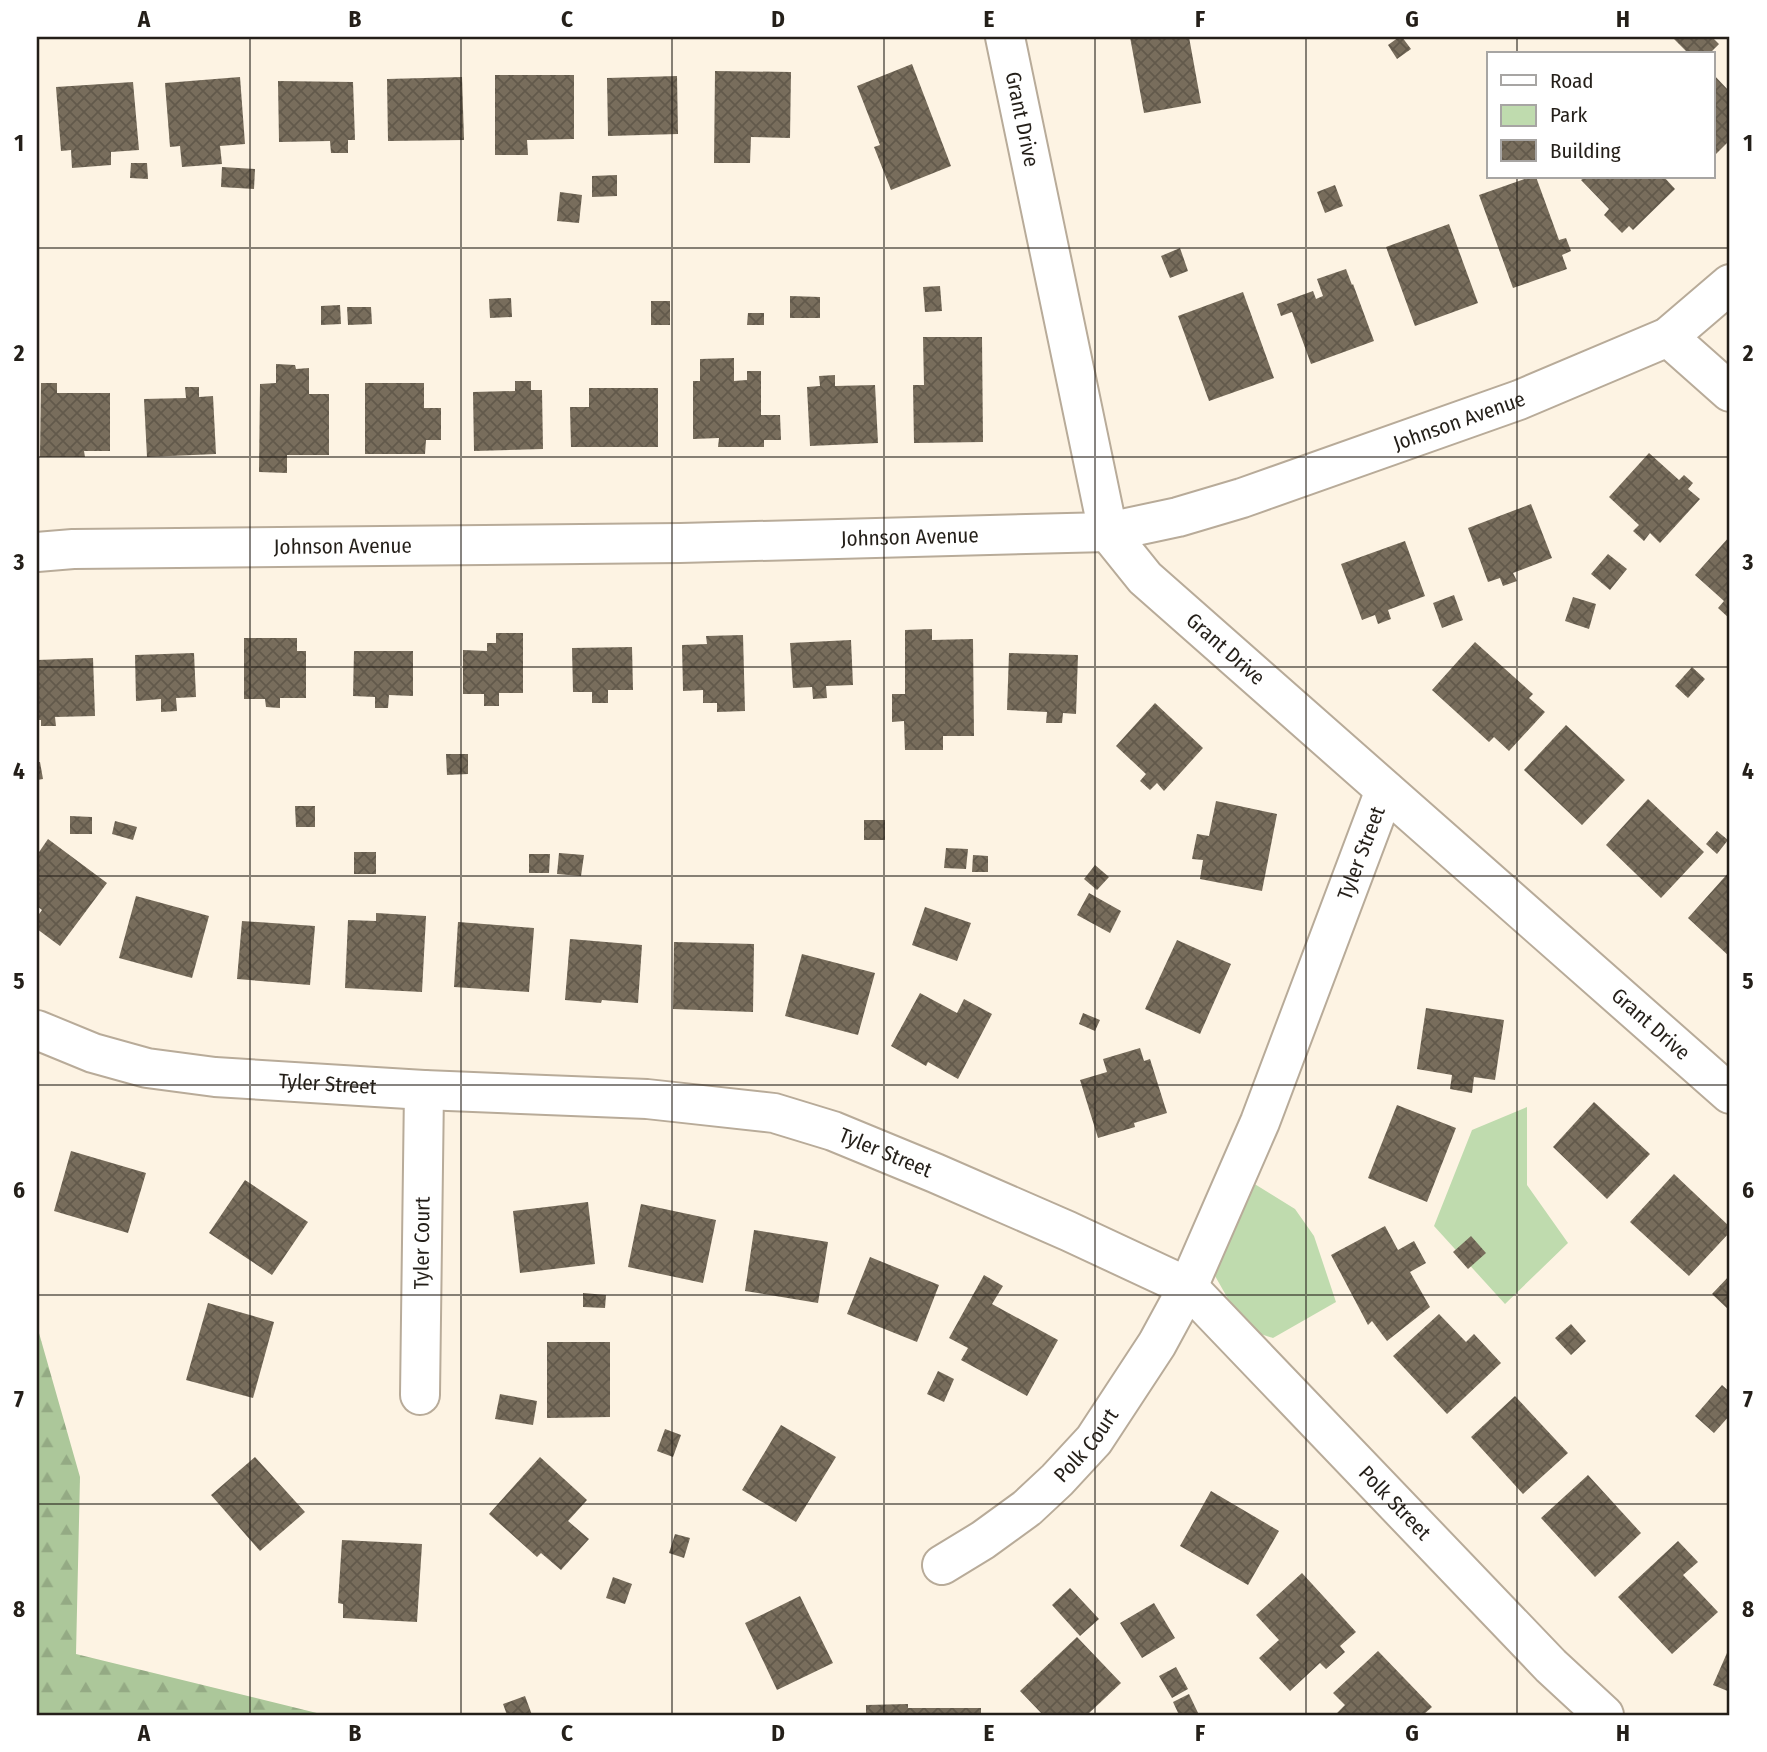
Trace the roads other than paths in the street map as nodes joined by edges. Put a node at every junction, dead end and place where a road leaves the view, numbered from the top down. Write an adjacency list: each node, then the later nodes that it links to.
1 (1005, 37): 5 (street, Grant Drive)
2 (1730, 285): 3 (street, Johnson Avenue)
3 (1668, 337): 4 (street); 5 (street, Johnson Avenue)
4 (1730, 392)
5 (1108, 533): 6 (street, Johnson Avenue); 7 (street, Grant Drive)
6 (37, 552)
7 (1385, 790): 10 (street, Grant Drive); 11 (street, Tyler Street)
8 (37, 1030): 9 (street, Tyler Street)
9 (424, 1090): 11 (street, Tyler Street); 12 (street, Tyler Court)
10 (1730, 1094)
11 (1188, 1287): 13 (street, Polk Court); 14 (street, Polk Street)
12 (420, 1395)
13 (942, 1564)
14 (1604, 1715)

